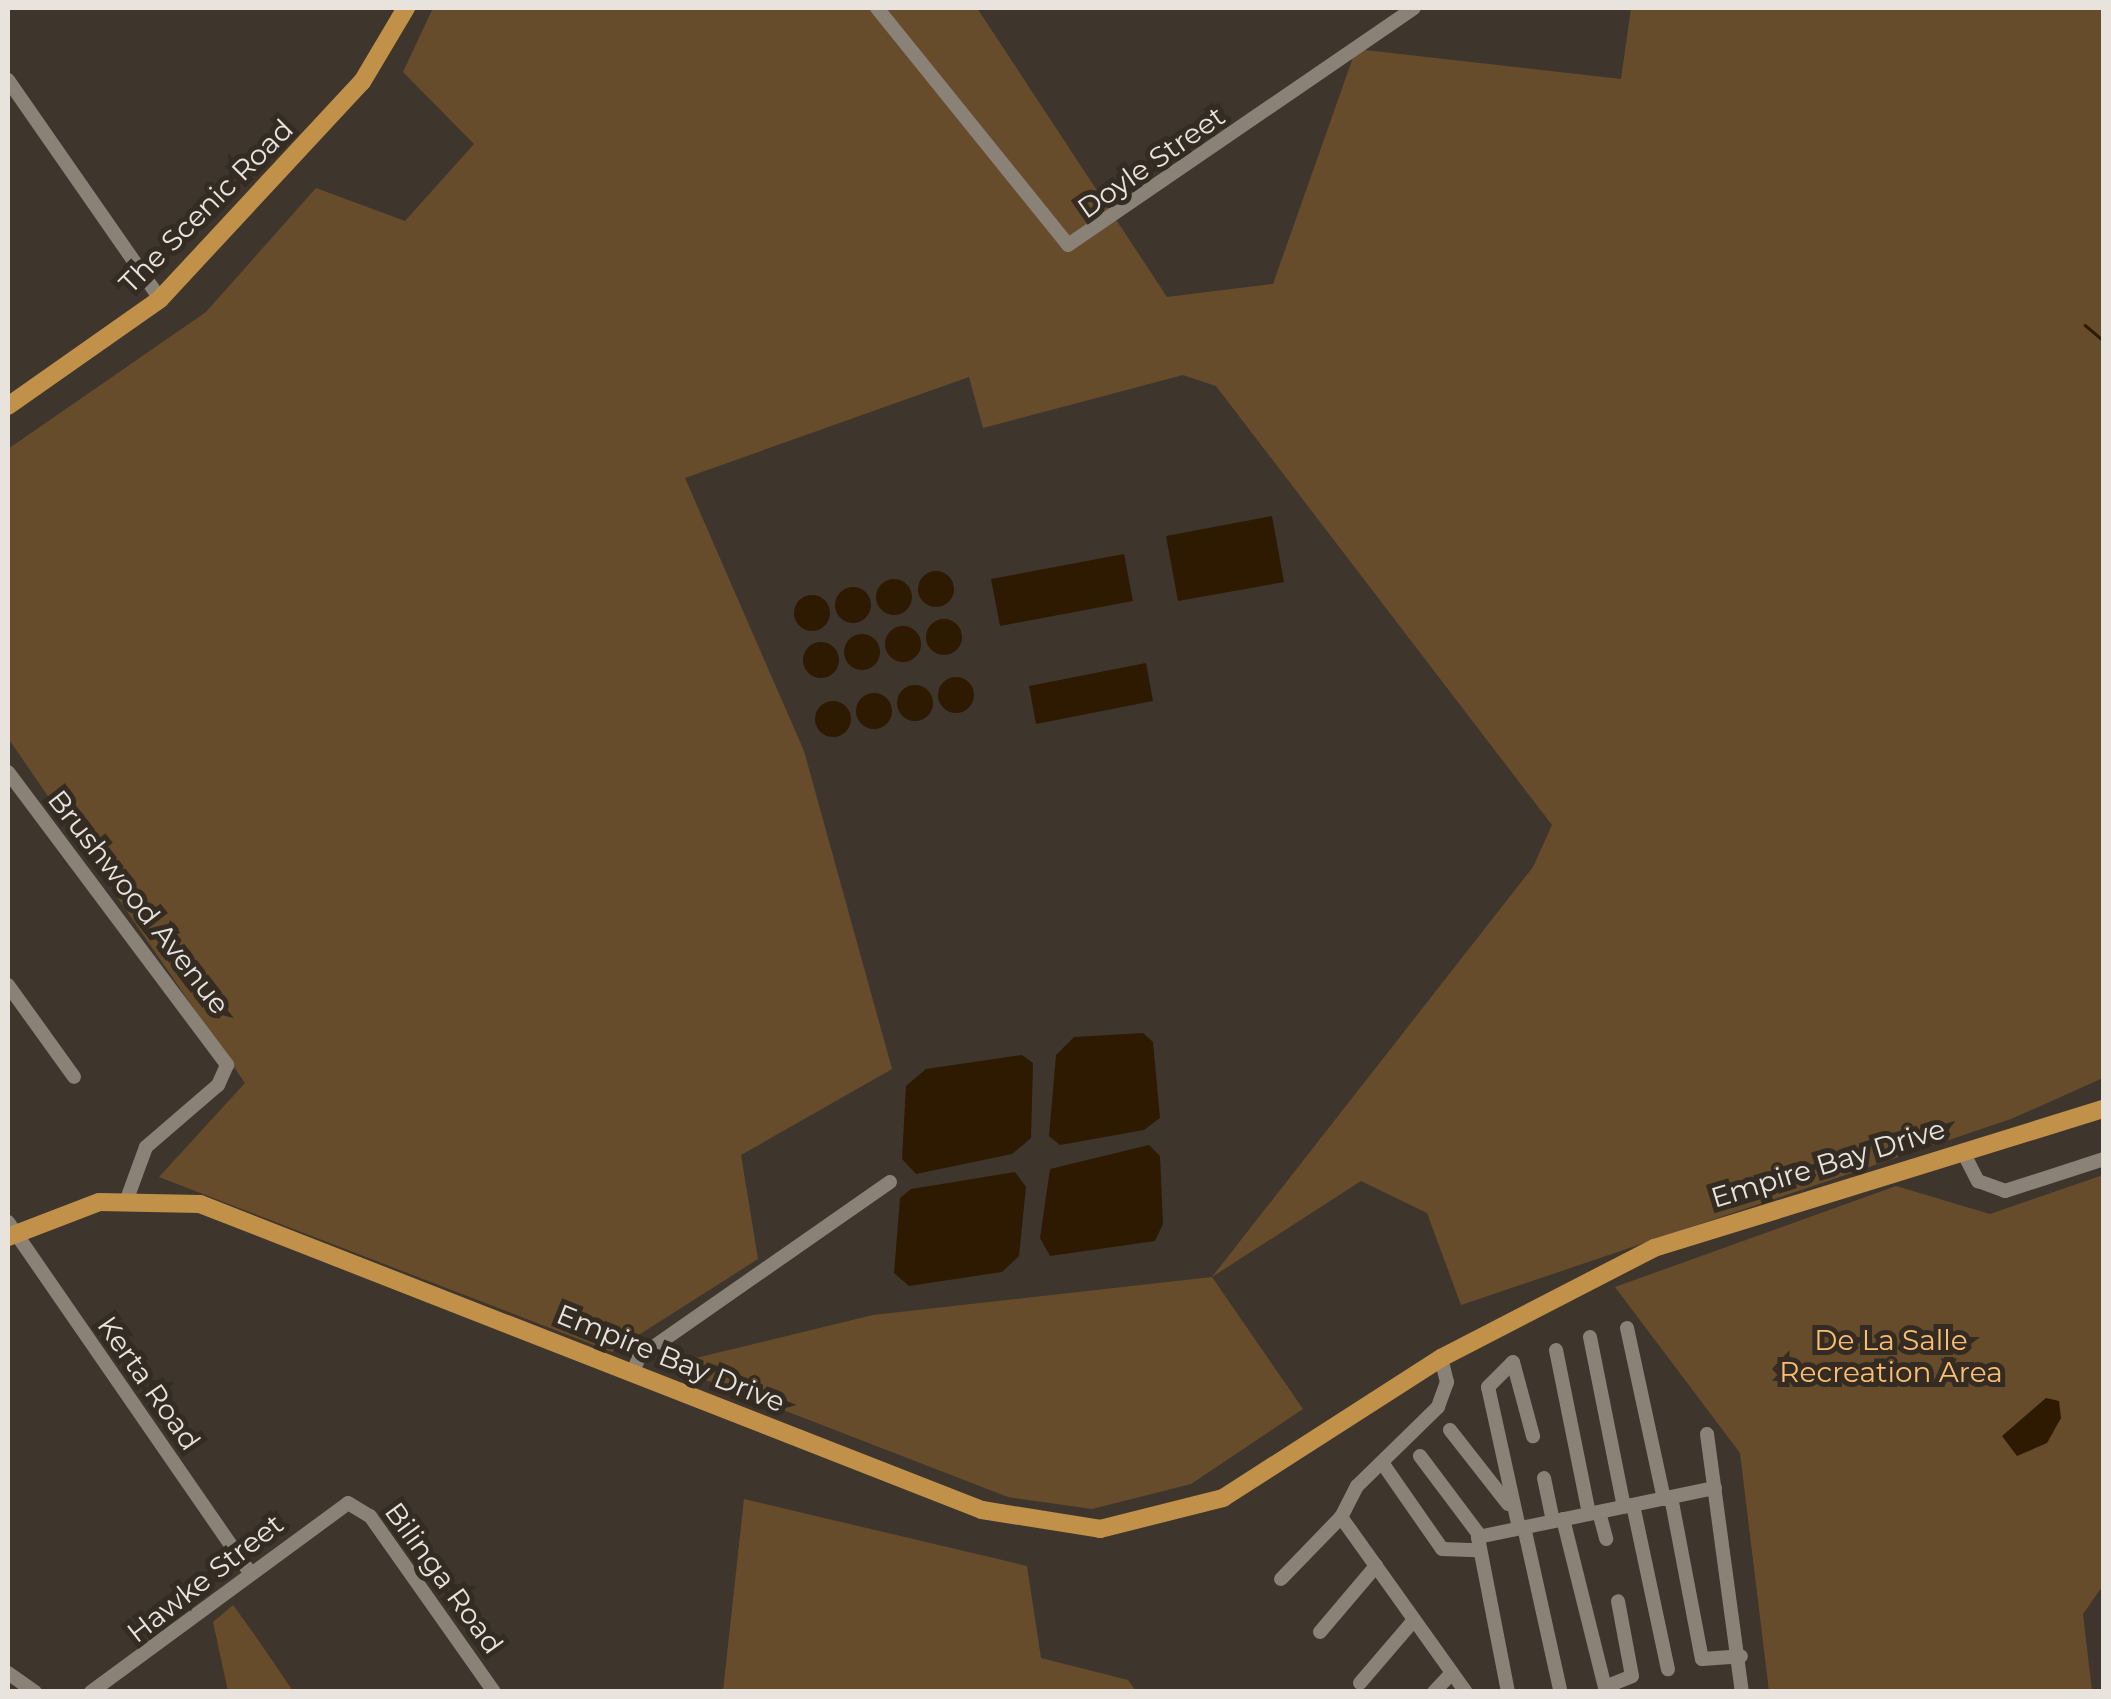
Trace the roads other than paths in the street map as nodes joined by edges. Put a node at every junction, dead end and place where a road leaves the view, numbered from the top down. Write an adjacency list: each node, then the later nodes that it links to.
1 (406, 8): 5 (main road, The Scenic Road)
2 (876, 8): 3 (street, Doyle Street)
3 (1414, 8)
4 (8, 80): 5 (street)
5 (160, 299): 6 (main road, The Scenic Road)
6 (8, 406)
7 (8, 772): 14 (street, Brushwood Avenue)
8 (8, 985): 9 (street)
9 (74, 1077)
10 (2104, 1108): 11 (main road, Empire Bay Drive)
11 (1963, 1152): 12 (street); 16 (main road, Empire Bay Drive)
12 (2104, 1159)
13 (890, 1182): 22 (street)
14 (127, 1199): 15 (main road, Empire Bay Drive); 22 (main road, Empire Bay Drive)
15 (10, 1230): 43 (street, Kerta Road)
16 (1573, 1284): 17 (main road, Empire Bay Drive); 21 (main road, Empire Bay Drive)
17 (1470, 1327): 21 (main road); 23 (main road, Empire Bay Drive)
18 (1627, 1328): 32 (street)
19 (1590, 1337): 35 (street)
20 (1556, 1350): 36 (street)
21 (1440, 1358): 23 (main road); 27 (main road, Empire Bay Drive); 29 (street)
22 (633, 1372): 27 (main road, Empire Bay Drive)
23 (1397, 1374): 27 (main road, Empire Bay Drive)
24 (1450, 1430): 34 (street)
25 (1706, 1434): 31 (street)
26 (1534, 1436): 34 (street)
27 (1310, 1444)
28 (1420, 1456): 41 (street)
29 (1382, 1464): 37 (street); 41 (street)
30 (1544, 1478): 38 (street)
31 (1715, 1488): 32 (street); 48 (street)
32 (1668, 1498): 35 (street); 48 (street)
33 (348, 1504): 43 (street, Hawke Street); 56 (street, Bilinga Road)
34 (1510, 1506): 39 (street)
35 (1629, 1506): 36 (street); 49 (street)
36 (1594, 1513): 38 (street); 40 (street)
37 (1341, 1518): 42 (street); 44 (street)
38 (1558, 1520): 39 (street); 45 (street)
39 (1521, 1528): 41 (street); 53 (street)
40 (1606, 1538)
41 (1479, 1543): 59 (street)
42 (1376, 1566): 46 (street); 47 (street)
43 (250, 1572): 55 (street, Hawke Street)
44 (1281, 1579)
45 (1618, 1601)
46 (1414, 1620): 51 (street); 52 (street)
47 (1320, 1632)
48 (1741, 1656): 60 (street)
49 (1668, 1669)
50 (8, 1673): 54 (street)
51 (1452, 1673): 57 (street); 58 (street)
52 (1360, 1683)
53 (1560, 1689)
54 (35, 1692)
55 (92, 1692)
56 (494, 1692)
57 (1434, 1692)
58 (1466, 1692)
59 (1508, 1692)
60 (1742, 1692)

